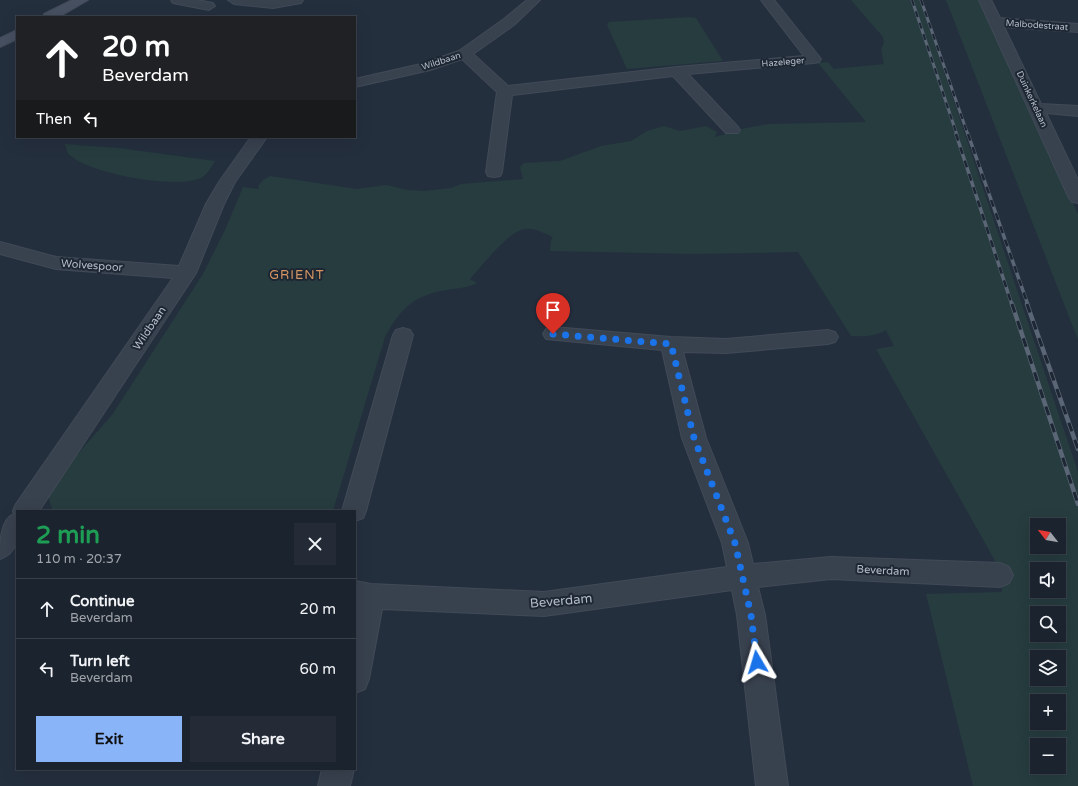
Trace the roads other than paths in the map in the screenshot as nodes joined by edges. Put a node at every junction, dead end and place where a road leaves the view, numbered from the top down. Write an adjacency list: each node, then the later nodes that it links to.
1 (82, 0): 9 (main road)
2 (177, 0): 8 (street)
3 (234, 0): 4 (street)
4 (297, 0)
5 (534, 0): 15 (street, Wildbaan)
6 (767, 0): 16 (street, Hazeleger)
7 (985, 0): 11 (street, Duinkerkelaan)
8 (213, 3): 10 (street)
9 (50, 16)
10 (199, 16)
11 (995, 22): 12 (street, Malbodestraat); 19 (street, Duinkerkelaan)
12 (1078, 28)
13 (16, 35): 14 (main road)
14 (0, 43)
15 (464, 54): 17 (street, Wildbaan); 18 (street)
16 (677, 71): 18 (street, Hazeleger); 21 (street)
17 (356, 83)
18 (505, 91): 23 (street)
19 (1037, 108): 20 (street); 24 (street, Duinkerkelaan)
20 (1078, 111)
21 (732, 130)
22 (258, 138): 26 (street, Wildbaan)
23 (494, 172)
24 (1078, 198)
25 (0, 248): 26 (street, Wolvespoor)
26 (186, 273): 31 (street, Wildbaan)
27 (403, 334): 32 (street)
28 (553, 334): 30 (street)
29 (828, 337): 30 (street)
30 (671, 344): 36 (street)
31 (27, 510)
32 (354, 510)
33 (16, 524): 34 (street)
34 (0, 548)
35 (1000, 575): 36 (street, Beverdam)
36 (742, 576): 37 (street, Beverdam); 41 (street)
37 (363, 595): 38 (street)
38 (356, 668)
39 (338, 770): 40 (street)
40 (334, 786)
41 (772, 786)

